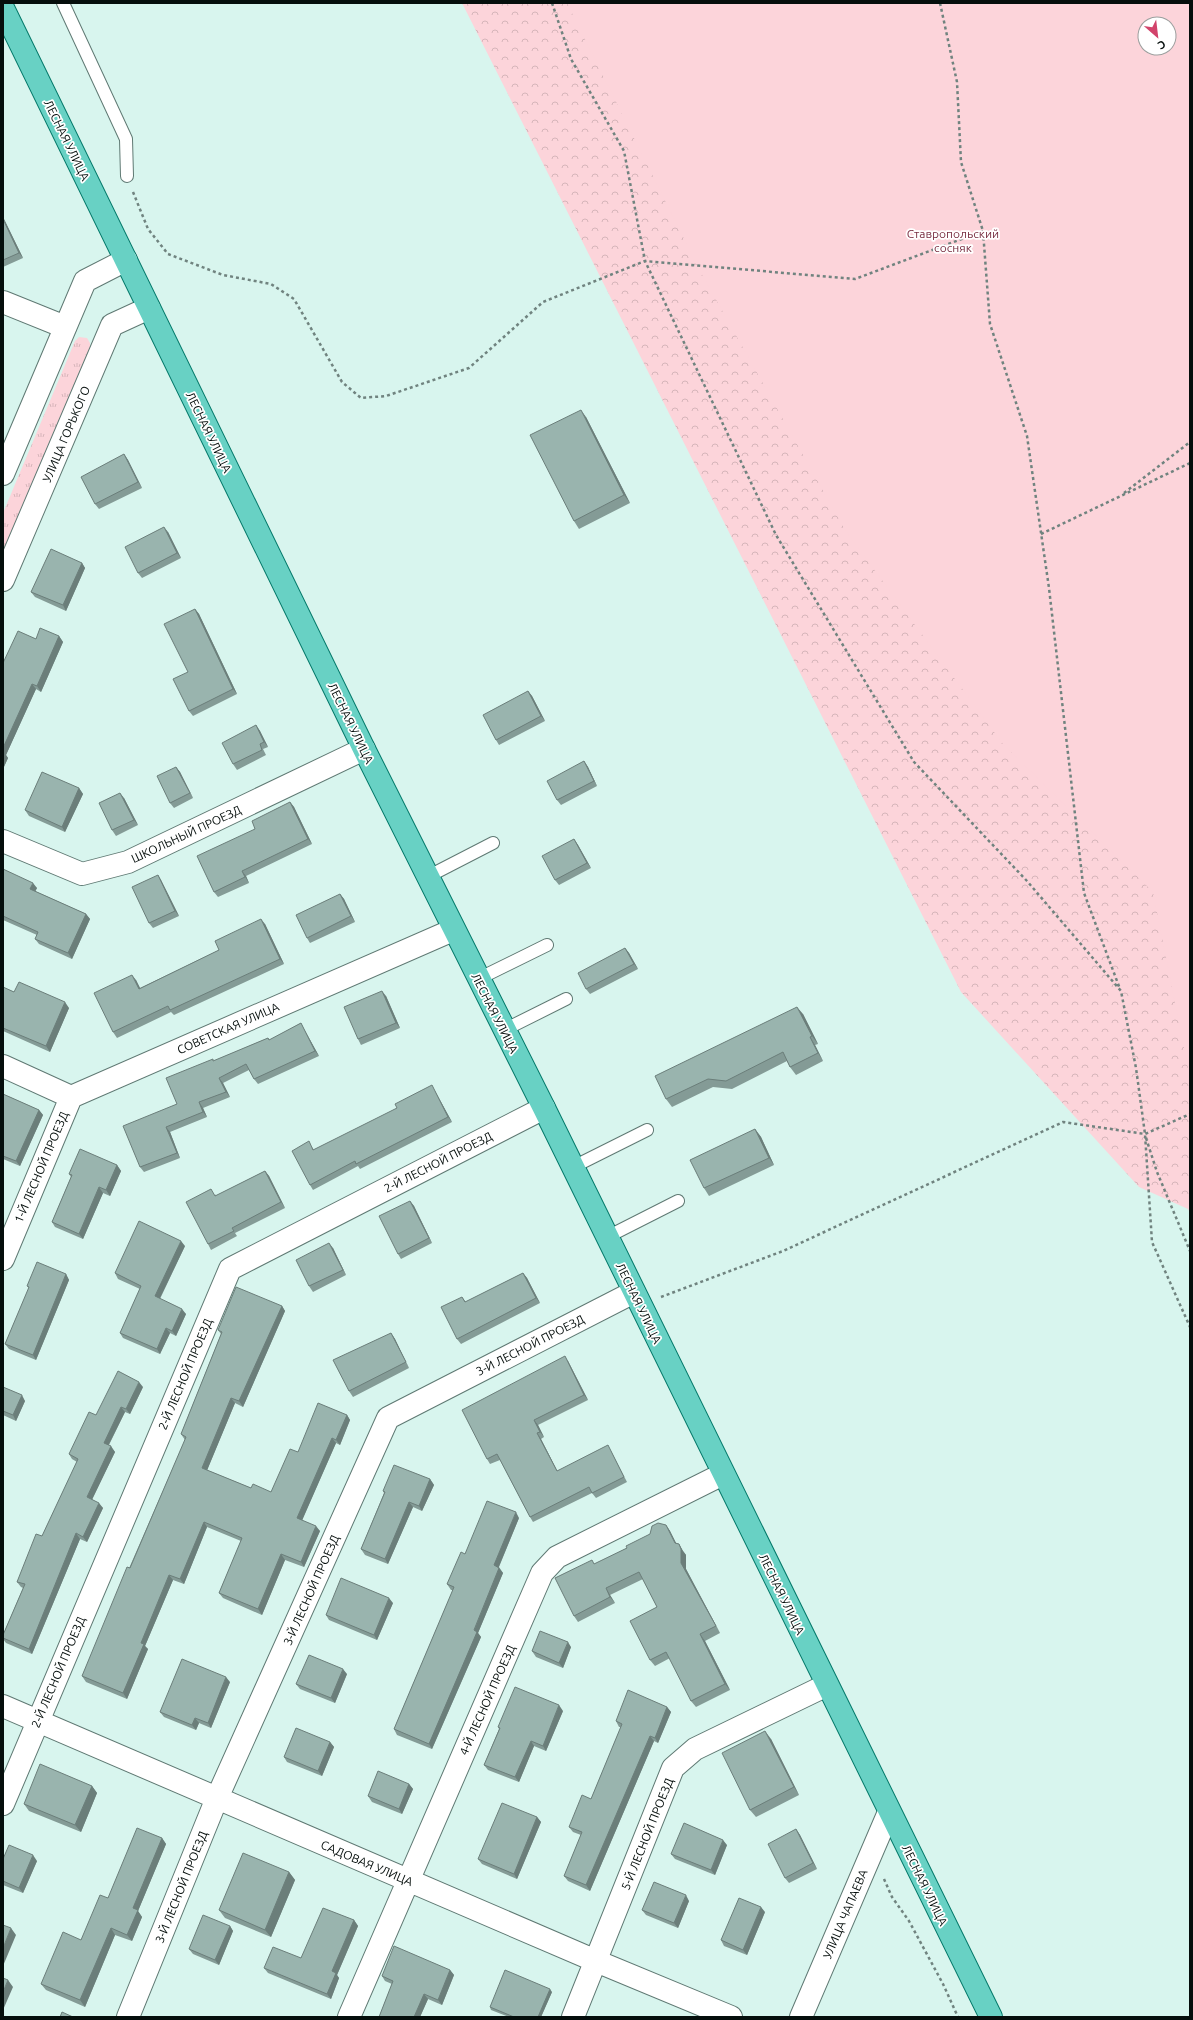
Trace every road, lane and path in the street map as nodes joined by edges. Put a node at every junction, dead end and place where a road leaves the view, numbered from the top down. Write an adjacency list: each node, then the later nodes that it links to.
1 (63, 3): 5 (lane)
2 (552, 3): 8 (path)
3 (940, 3): 6 (path)
4 (3, 8): 7 (main road, ЛЕСНАЯ УЛИЦА)
5 (127, 176): 8 (path)
6 (983, 231): 8 (path); 16 (path)
7 (126, 260): 10 (main road, ЛЕСНАЯ УЛИЦА); 11 (street)
8 (645, 261): 25 (path)
9 (3, 302): 11 (street)
10 (149, 308): 17 (street, УЛИЦА ГОРЬКОГО); 18 (main road, ЛЕСНАЯ УЛИЦА)
11 (65, 327): 14 (street)
12 (1190, 442): 15 (path)
13 (1190, 463): 15 (path)
14 (3, 474)
15 (1120, 496): 16 (path)
16 (1041, 534): 25 (path)
17 (3, 580)
18 (364, 749): 19 (street, ШКОЛЬНЫЙ ПРОЕЗД); 21 (main road, ЛЕСНАЯ УЛИЦА)
19 (3, 841)
20 (493, 843): 21 (lane)
21 (427, 877): 22 (main road, ЛЕСНАЯ УЛИЦА)
22 (453, 930): 24 (main road, ЛЕСНАЯ УЛИЦА); 29 (street, СОВЕТСКАЯ УЛИЦА)
23 (547, 945): 24 (lane)
24 (478, 979): 27 (main road, ЛЕСНАЯ УЛИЦА)
25 (1121, 991): 33 (path)
26 (566, 999): 27 (lane)
27 (504, 1030): 30 (main road, ЛЕСНАЯ УЛИЦА)
28 (3, 1066): 29 (street)
29 (71, 1097): 38 (street, 1-Й ЛЕСНОЙ ПРОЕЗД)
30 (544, 1108): 34 (main road, ЛЕСНАЯ УЛИЦА); 45 (street, 2-Й ЛЕСНОЙ ПРОЕЗД)
31 (1190, 1114): 33 (path)
32 (646, 1130): 34 (lane)
33 (1145, 1134): 37 (path); 40 (path); 41 (path)
34 (573, 1167): 36 (main road, ЛЕСНАЯ УЛИЦА)
35 (678, 1200): 36 (lane)
36 (607, 1237): 39 (main road, ЛЕСНАЯ УЛИЦА)
37 (1190, 1251)
38 (3, 1259)
39 (634, 1292): 42 (main road, ЛЕСНАЯ УЛИЦА); 46 (street, 3-Й ЛЕСНОЙ ПРОЕЗД)
40 (661, 1297)
41 (1190, 1327)
42 (723, 1474): 43 (main road, ЛЕСНАЯ УЛИЦА); 50 (street, 4-Й ЛЕСНОЙ ПРОЕЗД)
43 (827, 1685): 48 (main road, ЛЕСНАЯ УЛИЦА); 51 (street, 5-Й ЛЕСНОЙ ПРОЕЗД)
44 (3, 1706): 45 (street, САДОВАЯ УЛИЦА)
45 (37, 1721): 46 (street, САДОВАЯ УЛИЦА); 47 (street, 2-Й ЛЕСНОЙ ПРОЕЗД)
46 (217, 1798): 50 (street, САДОВАЯ УЛИЦА); 52 (street, 3-Й ЛЕСНОЙ ПРОЕЗД)
47 (3, 1804)
48 (889, 1812): 56 (street, УЛИЦА ЧАПАЕВА); 58 (main road, ЛЕСНАЯ УЛИЦА)
49 (883, 1876): 57 (path)
50 (408, 1880): 51 (street, САДОВАЯ УЛИЦА); 53 (street, 4-Й ЛЕСНОЙ ПРОЕЗД)
51 (596, 1961): 54 (street, 5-Й ЛЕСНОЙ ПРОЕЗД); 55 (street, САДОВАЯ УЛИЦА)
52 (128, 2017)
53 (349, 2017)
54 (573, 2017)
55 (731, 2017)
56 (801, 2017)
57 (958, 2017)
58 (991, 2017)

